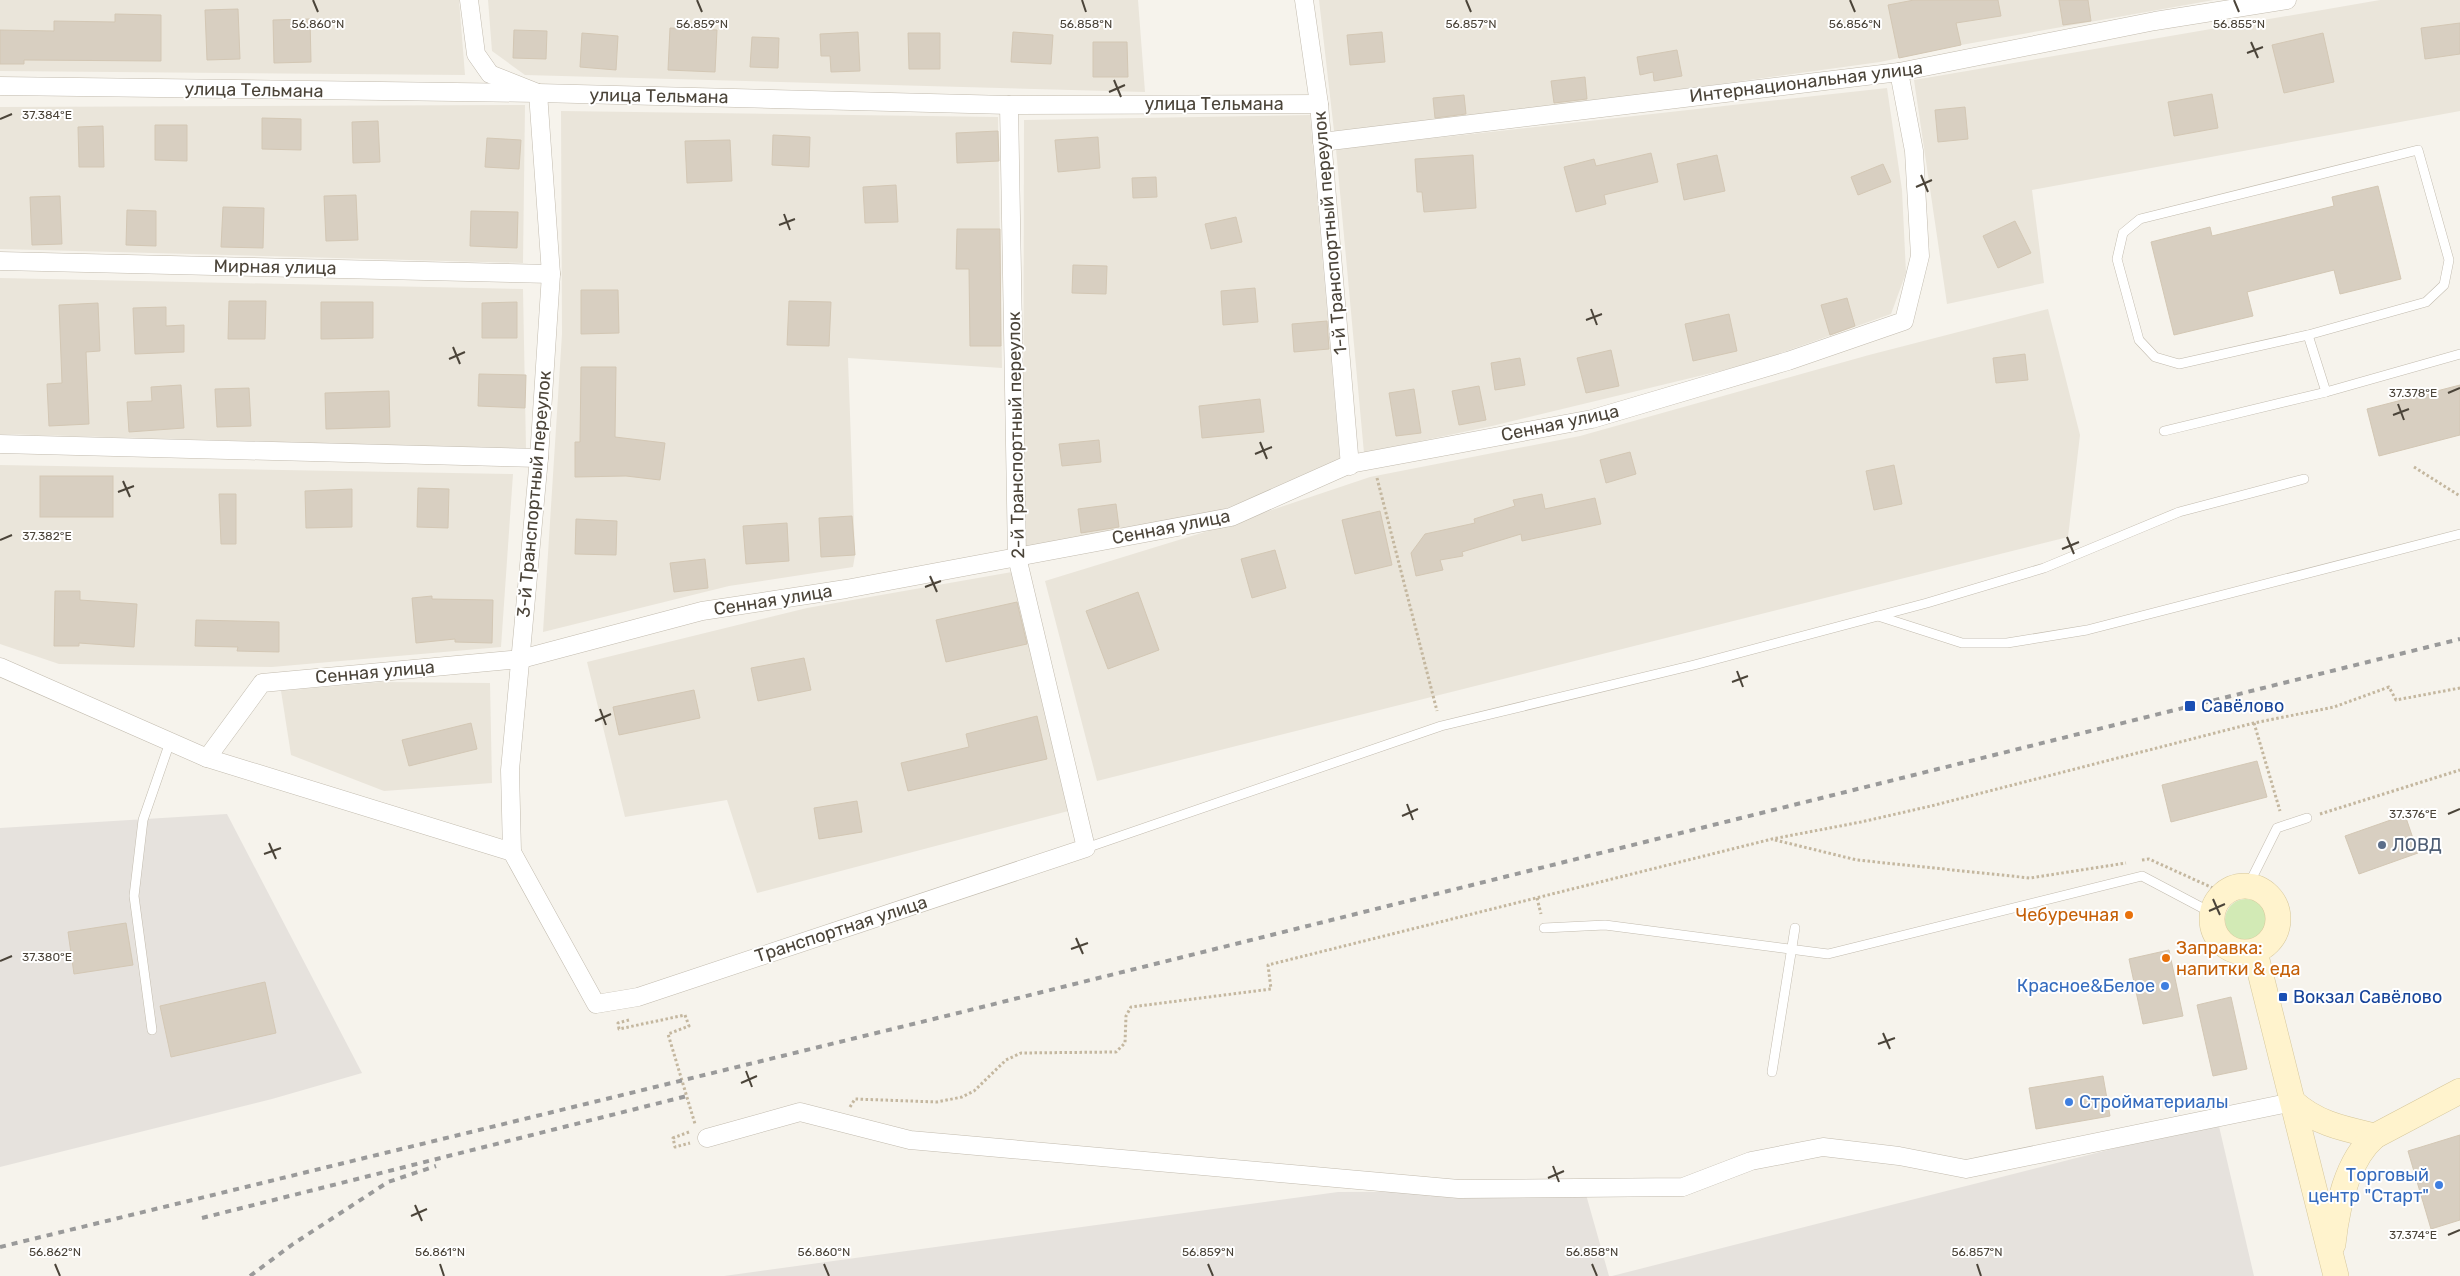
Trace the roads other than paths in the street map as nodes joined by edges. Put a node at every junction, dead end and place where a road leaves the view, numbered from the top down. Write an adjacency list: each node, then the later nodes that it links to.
1 (469, 0): 6 (street)
2 (1304, 0): 7 (street, 1-й Транспортный переулок)
3 (2286, 0): 4 (street, Интернациональная улица)
4 (1899, 72): 9 (street, Интернациональная улица); 18 (street, Сенная улица)
5 (0, 86): 6 (street, улица Тельмана)
6 (538, 93): 8 (street, улица Тельмана); 11 (street, 3-й Транспортный переулок)
7 (1318, 104): 8 (street, улица Тельмана); 9 (street, 1-й Транспортный переулок)
8 (1009, 105): 21 (street, 2-й Транспортный переулок)
9 (1322, 142): 18 (street, 1-й Транспортный переулок)
10 (0, 261): 11 (street, Мирная улица)
11 (550, 274): 17 (street, 3-й Транспортный переулок)
12 (2308, 335): 12 (lane); 14 (lane)
13 (2460, 354): 14 (lane)
14 (2326, 392): 15 (lane)
15 (2164, 431)
16 (0, 444): 17 (street)
17 (540, 458): 23 (street, 3-й Транспортный переулок)
18 (1350, 465): 21 (street, Сенная улица)
19 (2304, 480): 22 (lane)
20 (2460, 534): 22 (lane)
21 (1017, 557): 23 (street, Сенная улица); 28 (street, 2-й Транспортный переулок)
22 (1878, 616): 28 (lane)
23 (521, 658): 26 (street, Сенная улица); 29 (street, 3-й Транспортный переулок)
24 (0, 667): 25 (street)
25 (170, 742): 26 (street); 37 (lane)
26 (207, 758): 29 (street)
27 (2307, 818): 30 (lane)
28 (1086, 848): 36 (street, Транспортная улица)
29 (512, 852): 36 (street, 3-й Транспортный переулок)
30 (2248, 886): 31 (street); 35 (street)
31 (2218, 903): 34 (lane); 35 (street)
32 (1544, 928): 34 (lane)
33 (1796, 928): 34 (lane)
34 (1792, 950): 38 (lane)
35 (2255, 952): 40 (street)
36 (596, 1004)
37 (152, 1030)
38 (1772, 1072)
39 (2460, 1091): 41 (street)
40 (2293, 1102): 41 (street); 42 (street); 43 (street)
41 (2375, 1136): 43 (street)
42 (707, 1138)
43 (2335, 1269)

